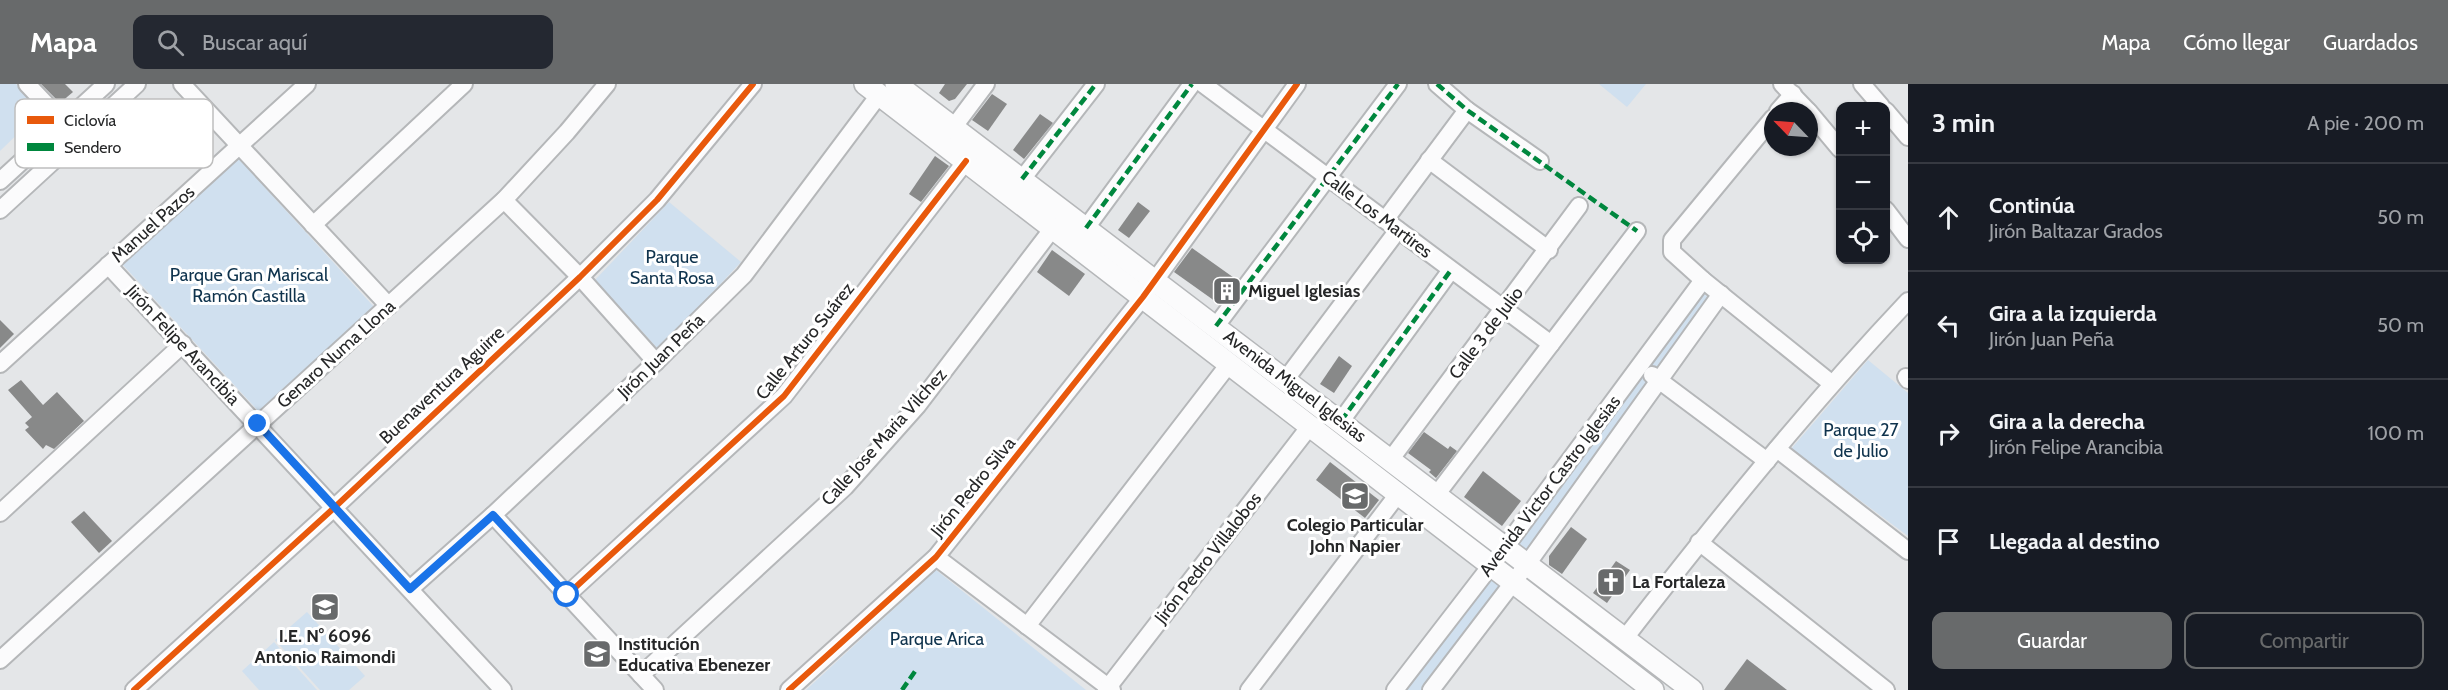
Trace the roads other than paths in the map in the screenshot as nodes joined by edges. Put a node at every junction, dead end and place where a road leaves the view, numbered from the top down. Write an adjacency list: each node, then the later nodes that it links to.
1 (27, 84): 19 (street)
2 (106, 84): 20 (street)
3 (137, 84): 21 (street)
4 (182, 84): 22 (street)
5 (307, 84): 34 (street, Manuel Pazos)
6 (464, 84): 47 (street)
7 (607, 84): 43 (street, Genaro Numa Llona)
8 (753, 84): 56 (street, Buenaventura Aguirre)
9 (986, 84): 29 (street)
10 (1096, 84): 41 (street)
11 (1191, 84): 50 (street)
12 (1203, 84): 31 (street, Calle Los Martires)
13 (1297, 84): 31 (street, Jirón Pedro Silva)
14 (1398, 84): 40 (street)
15 (1437, 84): 25 (street)
16 (1862, 84): 24 (street)
17 (880, 88): 29 (main road, Avenida Miguel Iglesias); 36 (main road, Avenida Miguel Iglesias); 66 (street, Jirón Juan Peña)
18 (1788, 89): 23 (street)
19 (41, 99)
20 (90, 99)
21 (121, 99)
22 (196, 99)
23 (1799, 102)
24 (1878, 102)
25 (1467, 110): 35 (street); 37 (street)
26 (1890, 116): 32 (street)
27 (213, 117): 34 (street)
28 (1818, 124): 33 (street)
29 (953, 128): 41 (main road, Avenida Miguel Iglesias)
30 (1764, 129): 57 (street)
31 (1264, 130): 40 (street, Calle Los Martires); 58 (street, Jirón Pedro Silva)
32 (1908, 137)
33 (1836, 144)
34 (239, 145): 47 (street); 54 (street, Manuel Pazos)
35 (1429, 160): 48 (street); 53 (street)
36 (966, 161): 49 (main road, Avenida Miguel Iglesias); 91 (street, Calle Arturo Suárez)
37 (1540, 161)
38 (15, 167): 42 (street)
39 (46, 168): 45 (street)
40 (1328, 178): 48 (street, Calle Los Martires); 63 (street)
41 (1022, 179): 50 (main road, Avenida Miguel Iglesias)
42 (0, 181)
43 (504, 200): 56 (street); 61 (street, Genaro Numa Llona)
44 (1579, 206): 53 (street, Calle 3 de Julio)
45 (0, 210)
46 (1890, 215): 52 (street)
47 (313, 225): 61 (street)
48 (1391, 225): 55 (street, Calle Los Martires); 70 (street)
49 (1053, 228): 58 (main road, Avenida Miguel Iglesias); 95 (street, Calle Jose Maria Vilchez)
50 (1086, 228): 58 (main road, Avenida Miguel Iglesias)
51 (1637, 231): 65 (street)
52 (1908, 239)
53 (1549, 250): 62 (street, Calle 3 de Julio)
54 (108, 265): 64 (street, Jirón Felipe Arancibia); 67 (street, Manuel Pazos)
55 (1451, 270): 62 (street, Calle Los Martires); 73 (street)
56 (580, 277): 66 (street); 80 (street, Buenaventura Aguirre)
57 (1703, 280): 59 (street); 69 (street, Avenida Victor Castro Iglesias)
58 (1149, 289): 63 (main road, Avenida Miguel Iglesias); 68 (main road, Avenida Miguel Iglesias); 86 (street, Jirón Pedro Silva)
59 (1721, 294): 71 (street, Avenida Victor Castro Iglesias); 72 (street)
60 (1908, 301): 72 (street)
61 (388, 306): 74 (street, Genaro Numa Llona)
62 (1503, 309): 65 (street, Calle Los Martires); 77 (street, Calle 3 de Julio)
63 (1216, 327): 70 (main road, Avenida Miguel Iglesias)
64 (183, 344): 74 (street, Jirón Felipe Arancibia); 81 (street)
65 (1551, 344): 79 (street)
66 (656, 362): 82 (street, Jirón Juan Peña)
67 (0, 364)
68 (1229, 364): 75 (main road, Avenida Miguel Iglesias); 92 (street)
69 (1640, 365): 71 (street); 84 (street, Avenida Victor Castro Iglesias)
70 (1286, 380): 73 (main road, Avenida Miguel Iglesias)
71 (1660, 380): 76 (street); 87 (street, Avenida Victor Castro Iglesias)
72 (1831, 383): 76 (street)
73 (1341, 421): 77 (main road, Avenida Miguel Iglesias)
74 (258, 424): 80 (street, Jirón Felipe Arancibia); 94 (street, Genaro Numa Llona)
75 (1310, 426): 78 (main road, Avenida Miguel Iglesias); 96 (street, Jirón Pedro Villalobos)
76 (1772, 454): 83 (street); 85 (street)
77 (1391, 459): 79 (main road, Avenida Miguel Iglesias)
78 (1398, 494): 88 (main road, Avenida Miguel Iglesias); 101 (street)
79 (1437, 494): 84 (main road, Avenida Miguel Iglesias)
80 (335, 507): 90 (street, Jirón Felipe Arancibia); 97 (street, Buenaventura Aguirre)
81 (0, 513)
82 (493, 515): 90 (street, Jirón Juan Peña); 91 (street)
83 (1699, 543): 93 (street); 106 (street)
84 (1506, 546): 87 (main road, Avenida Miguel Iglesias); 88 (street, Avenida Victor Castro Iglesias)
85 (1908, 551)
86 (936, 557): 92 (street); 100 (street, Jirón Pedro Silva)
87 (1528, 563): 89 (street, Avenida Victor Castro Iglesias); 93 (main road, Avenida Miguel Iglesias)
88 (1491, 564): 89 (main road, Avenida Miguel Iglesias); 102 (street, Avenida Victor Castro Iglesias)
89 (1513, 581): 103 (street, Avenida Victor Castro Iglesias); 104 (main road, Avenida Miguel Iglesias)
90 (410, 589): 98 (street, Jirón Felipe Arancibia)
91 (567, 595): 95 (street)
92 (1028, 626): 96 (street)
93 (1624, 638): 105 (main road, Avenida Miguel Iglesias)
94 (0, 660)
95 (641, 675): 99 (street)
96 (1109, 689)
97 (134, 690)
98 (503, 690)
99 (655, 690)
100 (789, 690)
101 (1249, 690)
102 (1395, 690)
103 (1431, 690)
104 (1653, 690)
105 (1692, 690)
106 (1886, 690)

